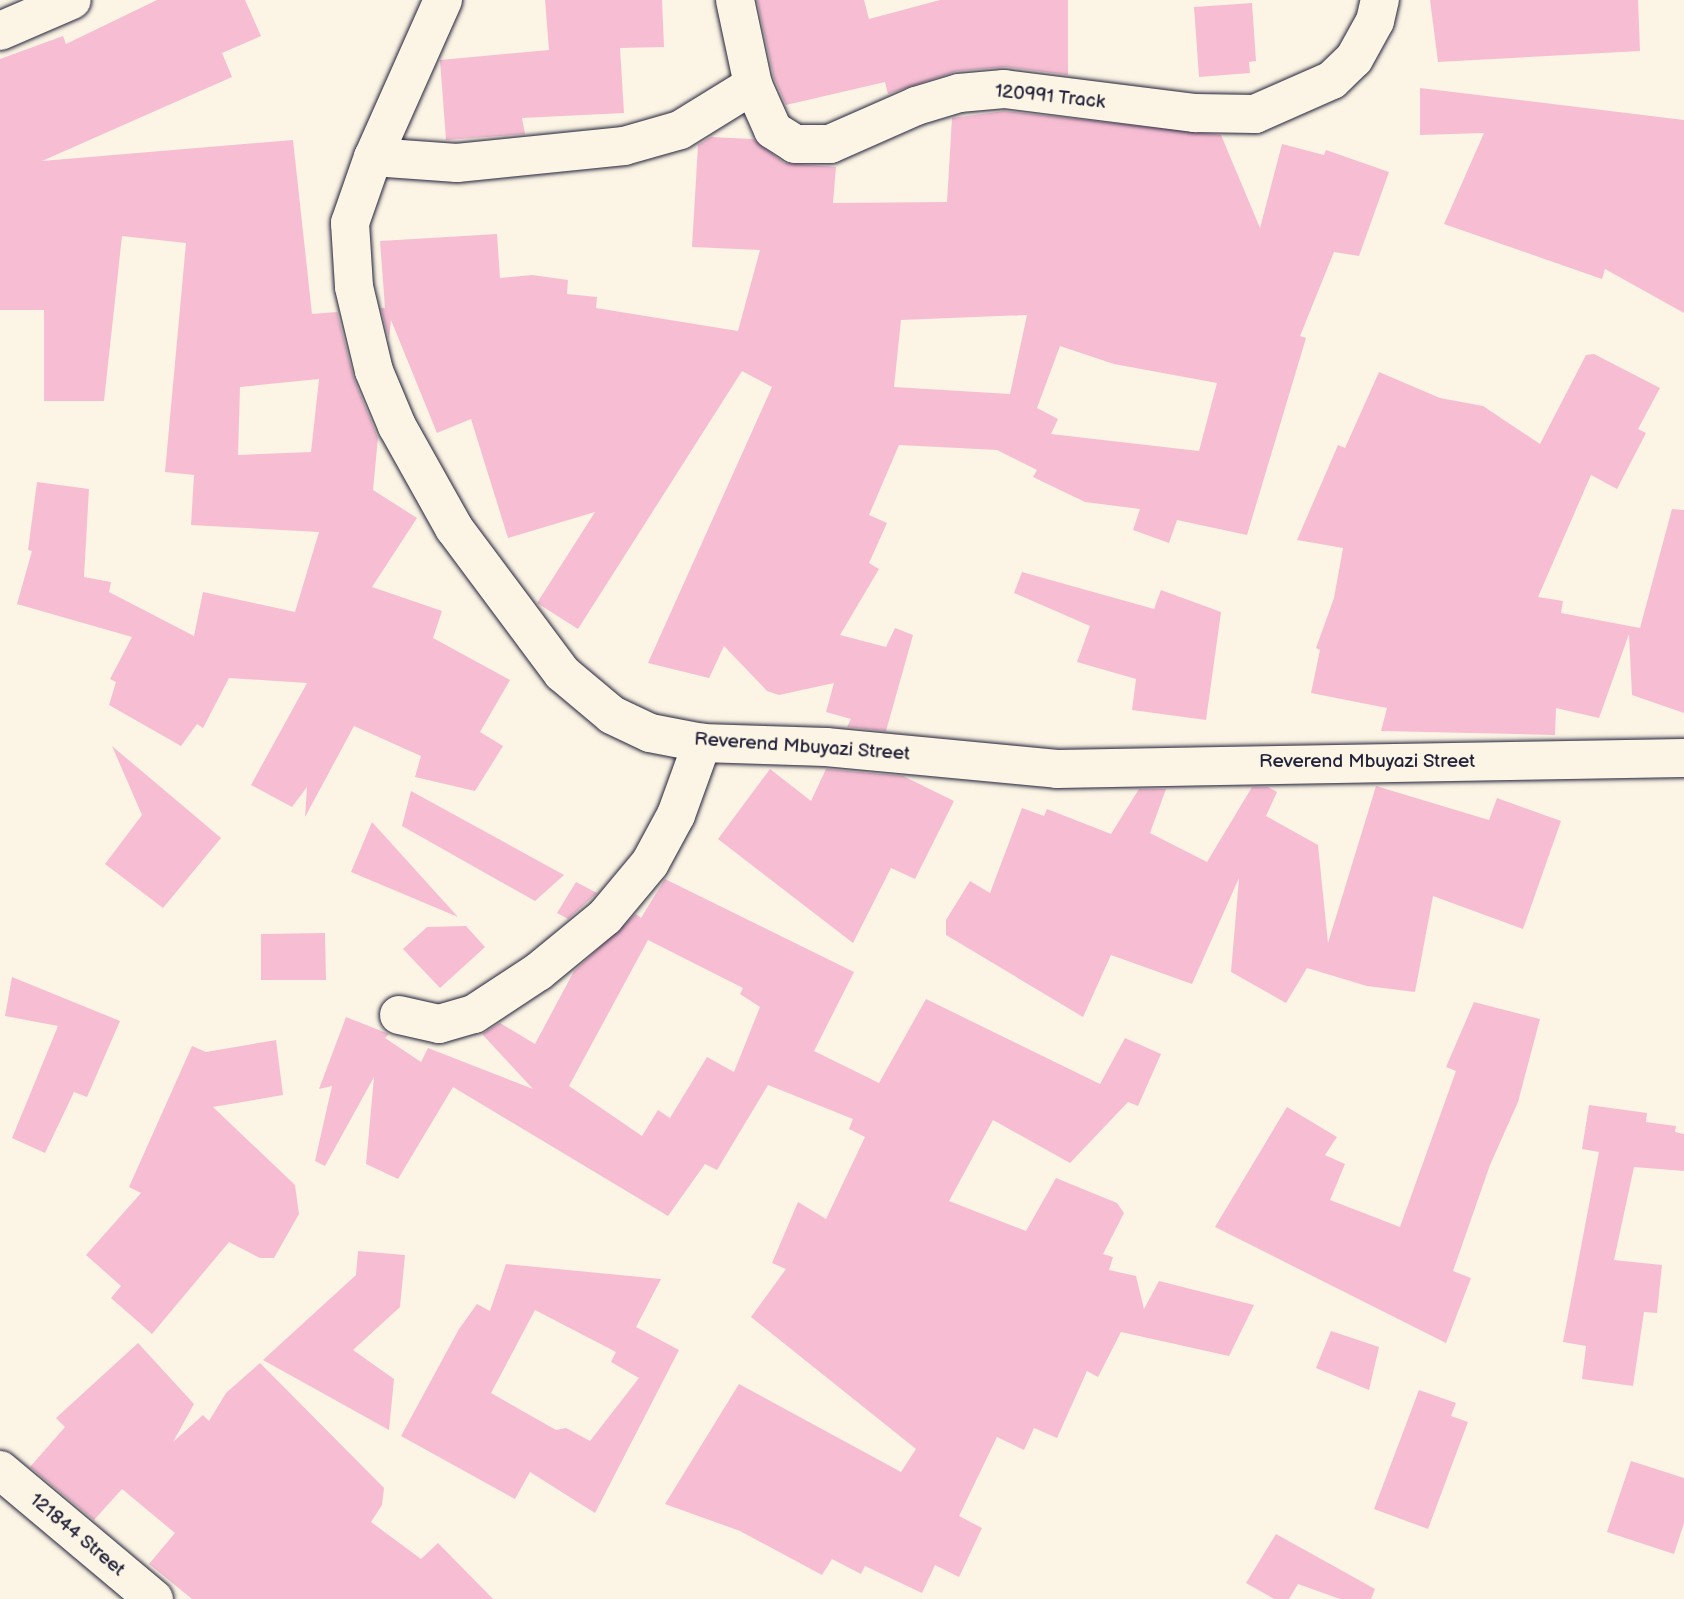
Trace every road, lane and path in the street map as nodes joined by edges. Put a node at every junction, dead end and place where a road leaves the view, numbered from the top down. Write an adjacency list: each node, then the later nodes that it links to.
1 (72, 0): 5 (street)
2 (443, 0): 7 (street, Reverend Mbuyazi Street)
3 (735, 0): 6 (street, 120991 Track)
4 (1380, 0): 6 (street, 120991 Track)
5 (0, 31)
6 (753, 85): 7 (street)
7 (373, 157): 8 (street, Reverend Mbuyazi Street)
8 (702, 743): 9 (street, Reverend Mbuyazi Street); 10 (street)
9 (1684, 758)
10 (399, 1015)
11 (0, 1471): 12 (street, 121844 Street)
12 (154, 1599)

